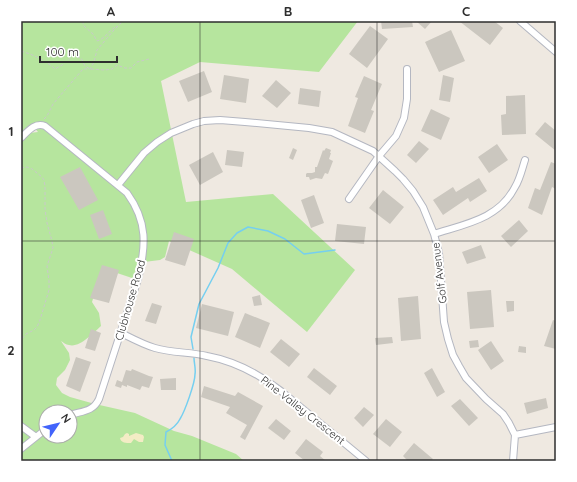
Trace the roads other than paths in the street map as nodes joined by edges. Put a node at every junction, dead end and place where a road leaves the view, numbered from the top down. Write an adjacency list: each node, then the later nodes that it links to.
1 (520, 21): 2 (street)
2 (556, 52)
3 (407, 69): 5 (street)
4 (21, 138): 7 (street, Clubhouse Road)
5 (379, 156): 7 (street, Golf Avenue); 8 (street); 9 (street, Golf Avenue)
6 (525, 160): 9 (street)
7 (118, 185): 10 (street, Clubhouse Road)
8 (349, 199)
9 (434, 234): 14 (street, Golf Avenue)
10 (121, 333): 11 (street, Clubhouse Road); 17 (street, Pine Valley Crescent)
11 (78, 413)
12 (556, 427): 14 (street)
13 (23, 429): 15 (street)
14 (515, 435): 18 (street)
15 (36, 437): 16 (street)
16 (21, 449)
17 (366, 461)
18 (513, 461)

